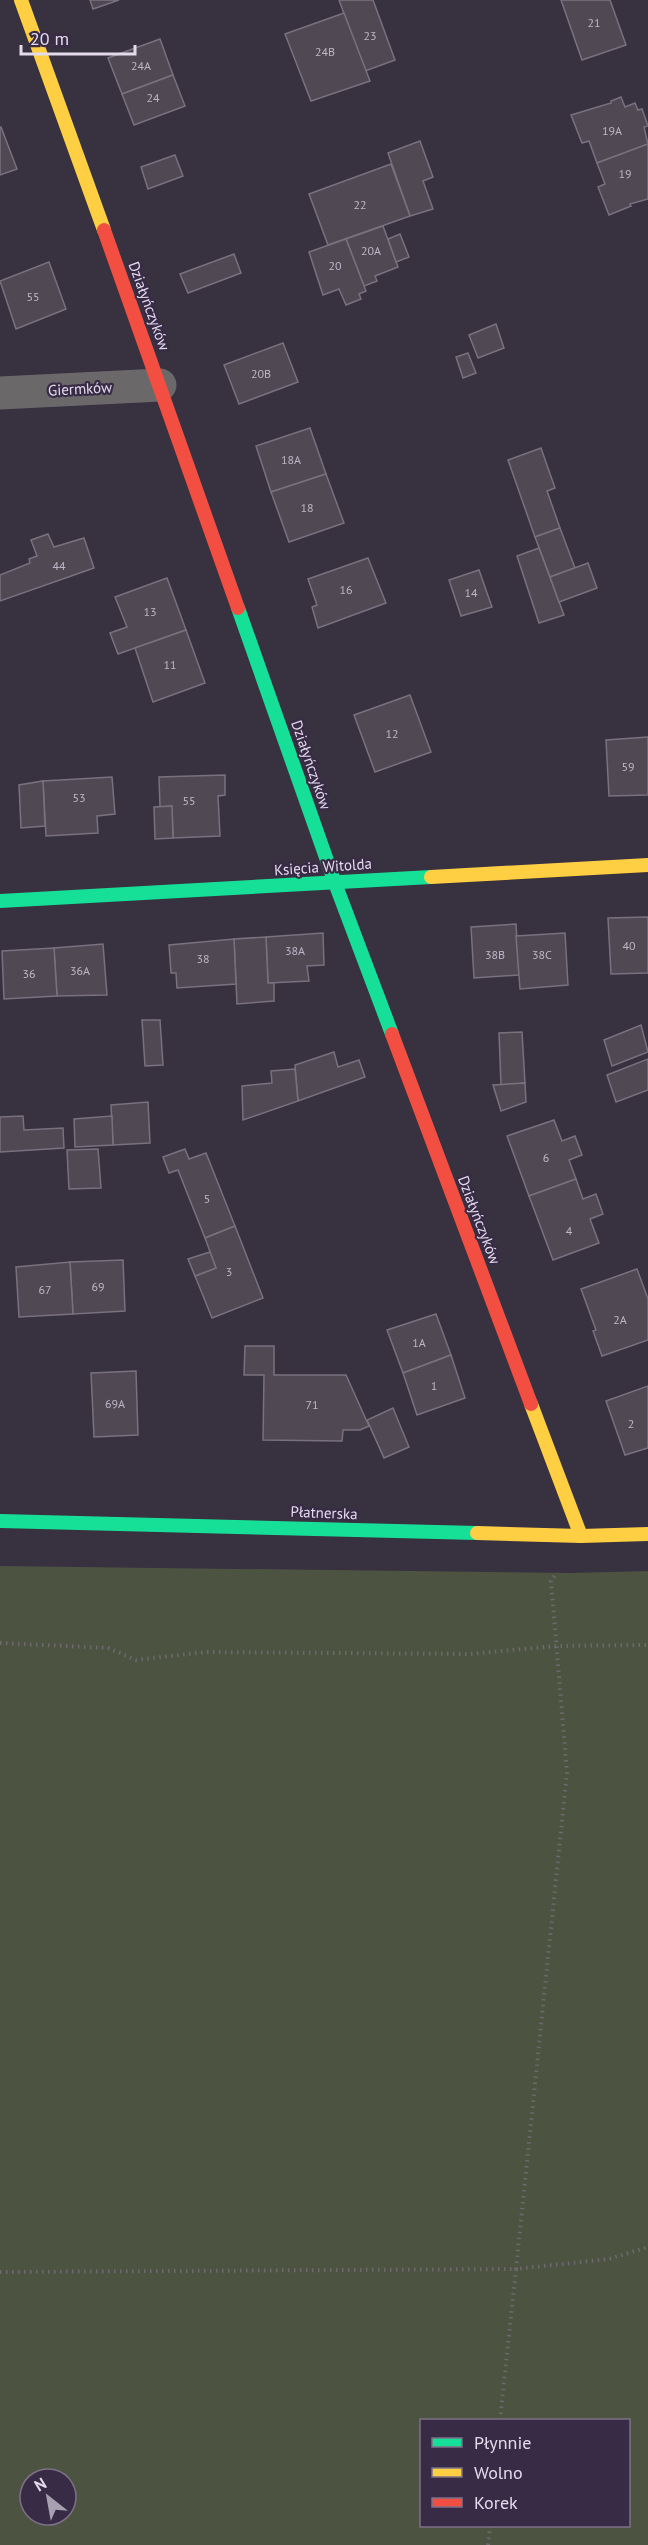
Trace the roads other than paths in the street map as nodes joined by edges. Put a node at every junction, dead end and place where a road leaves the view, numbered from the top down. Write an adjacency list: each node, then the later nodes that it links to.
1 (21, 0): 2 (street, Działyńczyków)
2 (160, 385): 3 (street, Giermków); 5 (street, Działyńczyków)
3 (0, 393)
4 (648, 865): 5 (street, Księcia Witolda)
5 (335, 883): 6 (street, Księcia Witolda); 9 (street, Działyńczyków)
6 (0, 900)
7 (0, 1521): 9 (street, Płatnerska)
8 (648, 1534): 9 (street, Płatnerska)
9 (581, 1536)

